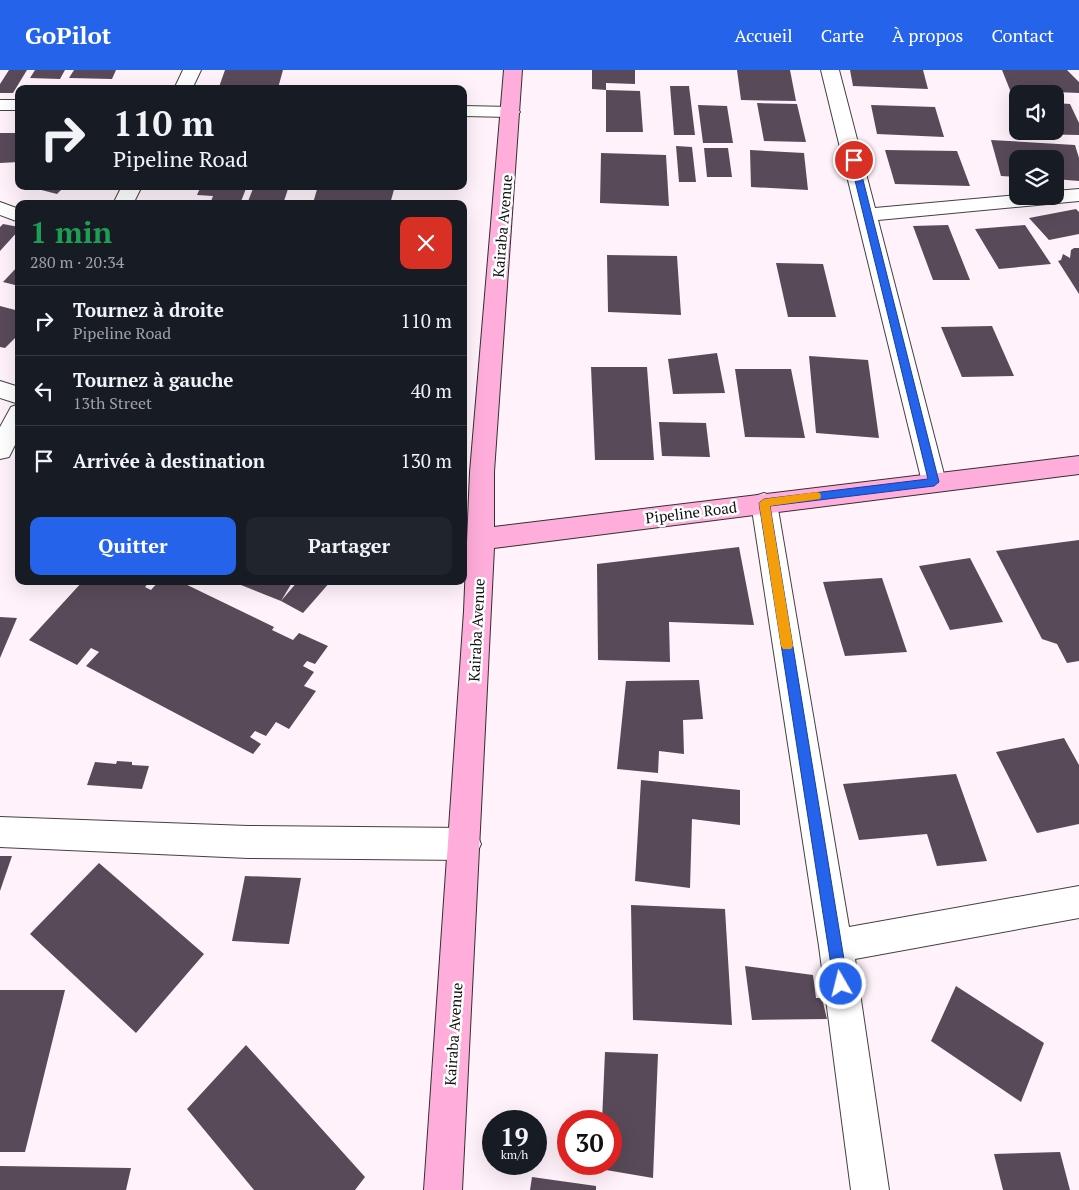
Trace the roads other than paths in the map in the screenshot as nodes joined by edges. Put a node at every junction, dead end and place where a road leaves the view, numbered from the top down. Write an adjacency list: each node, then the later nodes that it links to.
1 (192, 70): 4 (street)
2 (513, 70): 8 (street, Kairaba Avenue)
3 (830, 70): 12 (street)
4 (186, 85)
5 (0, 104): 6 (street)
6 (15, 105)
7 (467, 111): 8 (street)
8 (511, 112): 20 (street, Kairaba Avenue)
9 (1079, 195): 12 (street)
10 (0, 208): 11 (street)
11 (15, 214)
12 (868, 215): 18 (street)
13 (0, 389): 14 (street)
14 (15, 395)
15 (15, 421): 16 (street)
16 (0, 450)
17 (1079, 465): 18 (street, Pipeline Road)
18 (934, 482): 19 (street, Pipeline Road)
19 (764, 503): 20 (street, Pipeline Road); 24 (street)
20 (473, 537): 22 (street, Kairaba Avenue)
21 (0, 832): 22 (street)
22 (464, 844): 25 (street, Kairaba Avenue)
23 (1079, 902): 24 (street)
24 (836, 946): 26 (street)
25 (443, 1190)
26 (870, 1190)

